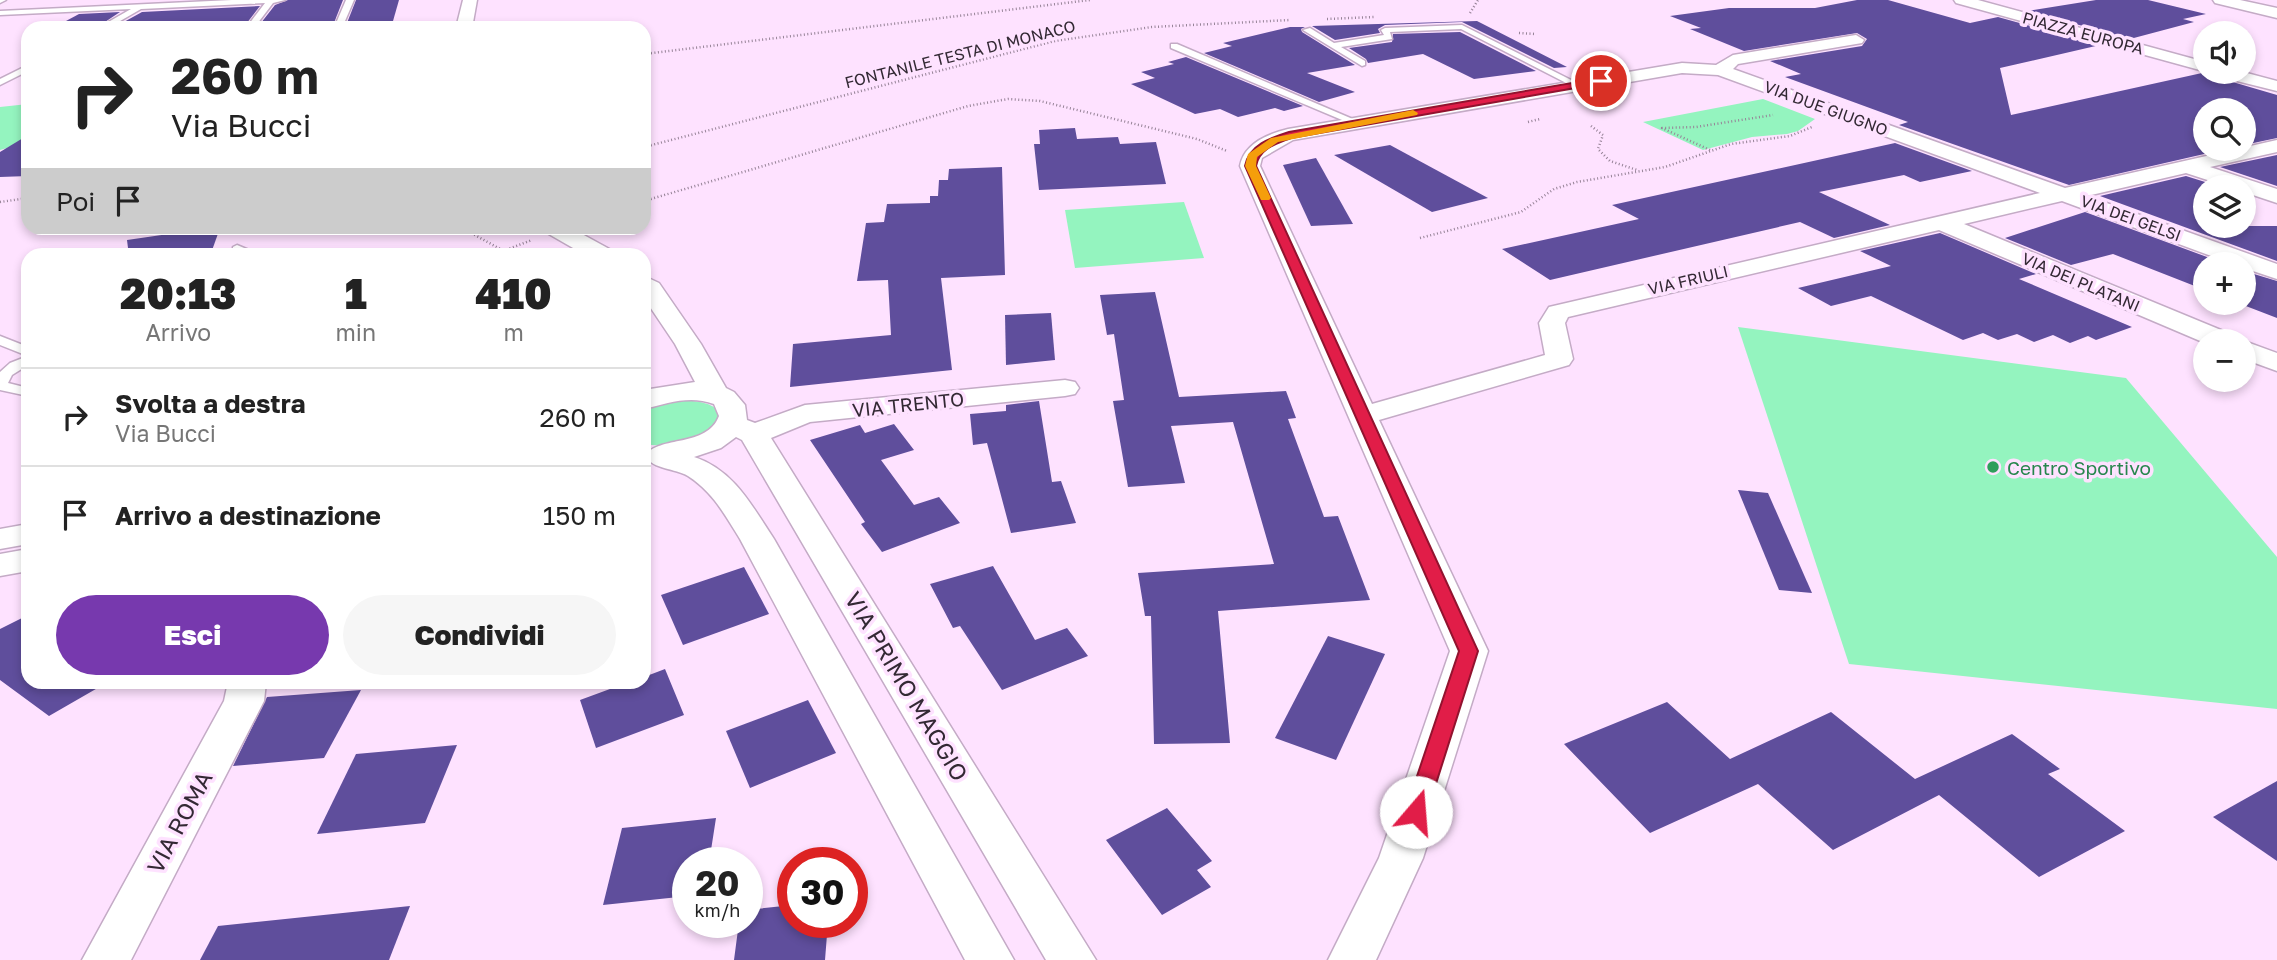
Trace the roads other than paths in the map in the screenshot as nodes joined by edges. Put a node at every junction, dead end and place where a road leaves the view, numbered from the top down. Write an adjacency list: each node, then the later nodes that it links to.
1 (281, 0): 6 (lane)
2 (350, 0): 13 (lane)
3 (470, 0): 14 (street)
4 (1961, 0): 20 (street, PIAZZA EUROPA)
5 (2220, 0): 10 (street)
6 (270, 1): 7 (lane); 12 (lane)
7 (207, 2): 8 (lane)
8 (143, 7): 9 (lane); 11 (lane)
9 (0, 13)
10 (2277, 13)
11 (116, 21)
12 (255, 21)
13 (341, 21)
14 (466, 21)
15 (1307, 30): 18 (lane)
16 (1856, 40): 21 (street, VIA DUE GIUGNO)
17 (1174, 46): 27 (lane)
18 (1333, 46): 19 (lane); 25 (lane)
19 (1362, 63)
20 (2193, 64)
21 (1720, 70): 25 (street); 30 (street, VIA DUE GIUGNO)
22 (21, 72): 24 (lane)
23 (2256, 81): 26 (street)
24 (0, 82)
25 (1577, 85): 27 (street)
26 (2277, 86)
27 (1357, 123): 49 (street)
28 (2277, 146): 29 (street, VIA FRIULI)
29 (2187, 167): 30 (street, VIA FRIULI); 31 (street)
30 (2064, 194): 32 (street, VIA FRIULI); 35 (street, VIA DEI GELSI)
31 (2277, 196)
32 (1938, 222): 37 (street, VIA DEI PLATANI); 49 (street, VIA FRIULI)
33 (568, 235): 34 (street)
34 (591, 248)
35 (2277, 272)
36 (651, 289): 39 (street, VIA PRIMO MAGGIO)
37 (2195, 329)
38 (0, 340): 40 (lane)
39 (688, 344): 47 (street); 50 (street, VIA PRIMO MAGGIO)
40 (21, 349)
41 (2256, 354): 42 (street)
42 (2277, 363)
43 (21, 364): 45 (lane)
44 (1065, 388): 50 (street, VIA TRENTO)
45 (21, 392)
46 (21, 393): 48 (lane)
47 (655, 396): 50 (street)
48 (0, 400)
49 (1364, 415): 57 (street)
50 (734, 417): 51 (street); 60 (street, VIA PRIMO MAGGIO)
51 (652, 455): 59 (street)
52 (21, 535): 53 (street)
53 (0, 539)
54 (21, 561): 55 (street)
55 (0, 565)
56 (247, 689): 58 (street, VIA ROMA)
57 (1361, 959)
58 (106, 960)
59 (990, 960)
60 (1072, 960)

